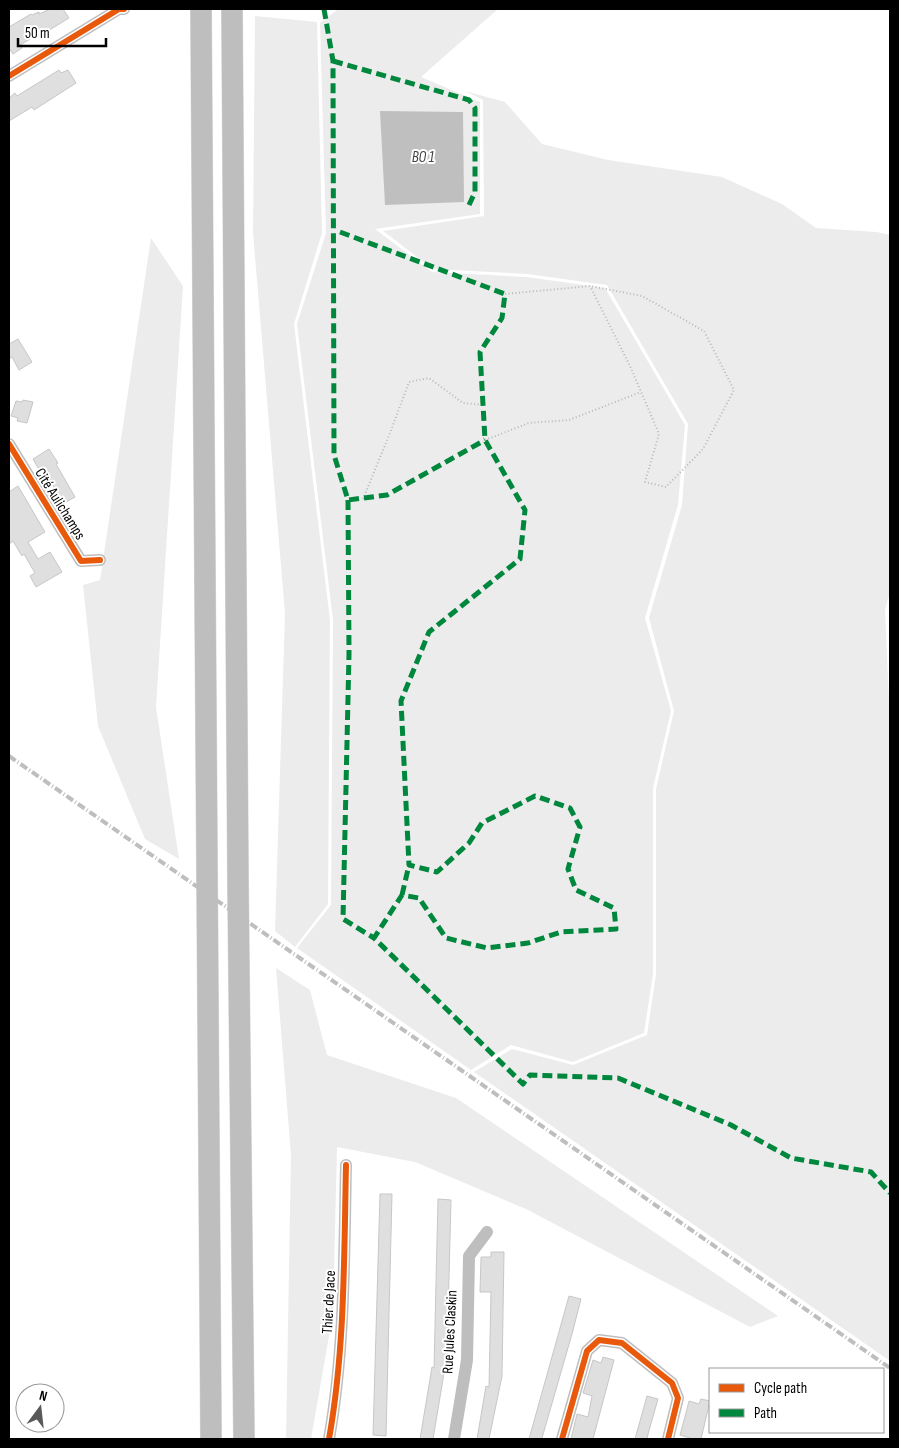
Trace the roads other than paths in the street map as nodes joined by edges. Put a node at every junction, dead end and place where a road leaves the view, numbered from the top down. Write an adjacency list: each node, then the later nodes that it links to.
1 (124, 9): 4 (street)
2 (201, 9): 9 (highway)
3 (232, 9): 10 (highway)
4 (9, 76)
5 (9, 444): 6 (street, Cité Aulichamps)
6 (100, 560)
7 (346, 1165): 11 (street, Thier de Jace)
8 (487, 1232): 12 (street, Rue Jules Claskin)
9 (211, 1439)
10 (244, 1439)
11 (329, 1439)
12 (454, 1439)
13 (562, 1439): 14 (street)
14 (668, 1439)

